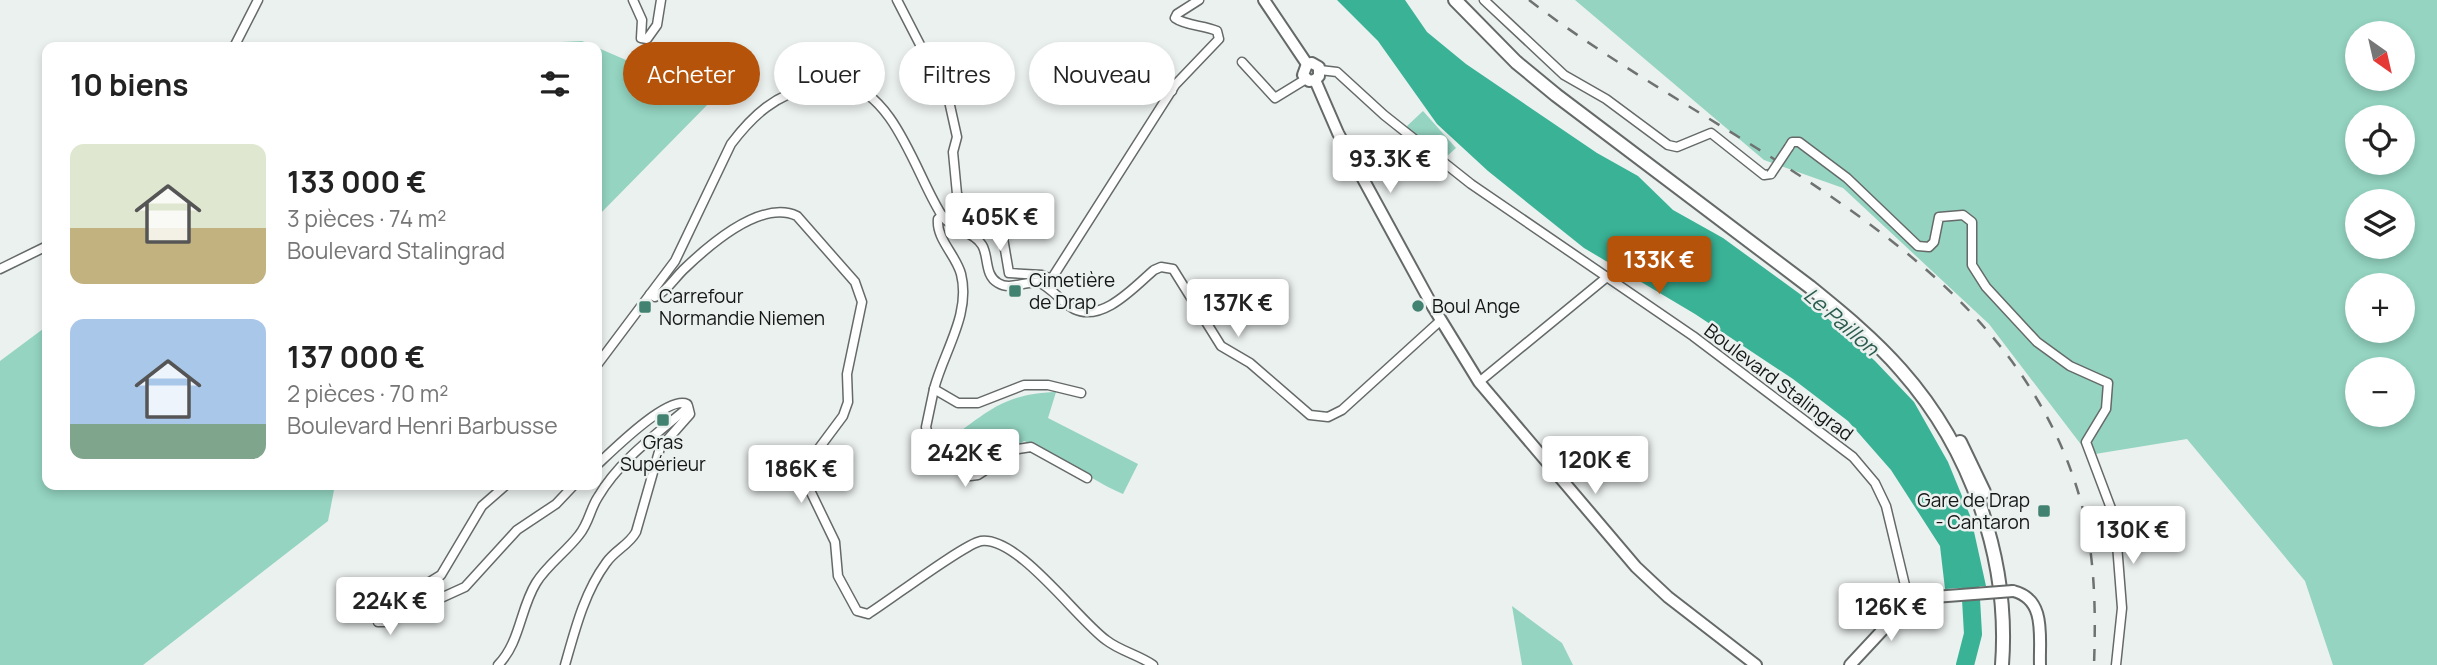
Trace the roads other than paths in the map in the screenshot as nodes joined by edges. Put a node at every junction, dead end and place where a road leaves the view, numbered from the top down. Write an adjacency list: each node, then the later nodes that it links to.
1 (258, 0): 10 (street)
2 (634, 0): 3 (street)
3 (661, 0)
4 (897, 0): 19 (street)
5 (1199, 0): 13 (street)
6 (1264, 0): 12 (street)
7 (1455, 0): 27 (main road)
8 (1464, 0): 27 (main road)
9 (1484, 0): 41 (street, bridge)
10 (237, 42)
11 (1242, 62): 12 (street)
12 (1314, 76): 18 (street, Boulevard Stalingrad); 21 (street)
13 (1175, 88)
14 (1163, 105): 19 (street)
15 (942, 215): 19 (street); 20 (street); 24 (street)
16 (42, 248): 17 (street)
17 (0, 269)
18 (1606, 277): 23 (street); 32 (street, Boulevard Stalingrad)
19 (1049, 283): 21 (street)
20 (650, 294): 22 (street); 35 (street)
21 (1440, 321): 23 (street)
22 (602, 358)
23 (1479, 382): 36 (street)
24 (934, 389): 25 (street); 29 (street)
25 (1081, 393)
26 (688, 406): 28 (street); 33 (street); 34 (street)
27 (1964, 456): 38 (main road); 39 (main road)
28 (602, 461)
29 (1087, 478)
30 (500, 490): 31 (street)
31 (569, 490)
32 (1909, 601): 37 (street); 40 (street, bridge)
33 (498, 665)
34 (565, 665)
35 (1153, 665)
36 (1756, 665)
37 (1850, 665)
38 (2002, 665)
39 (2008, 665)
40 (2040, 665)
41 (2116, 665)

